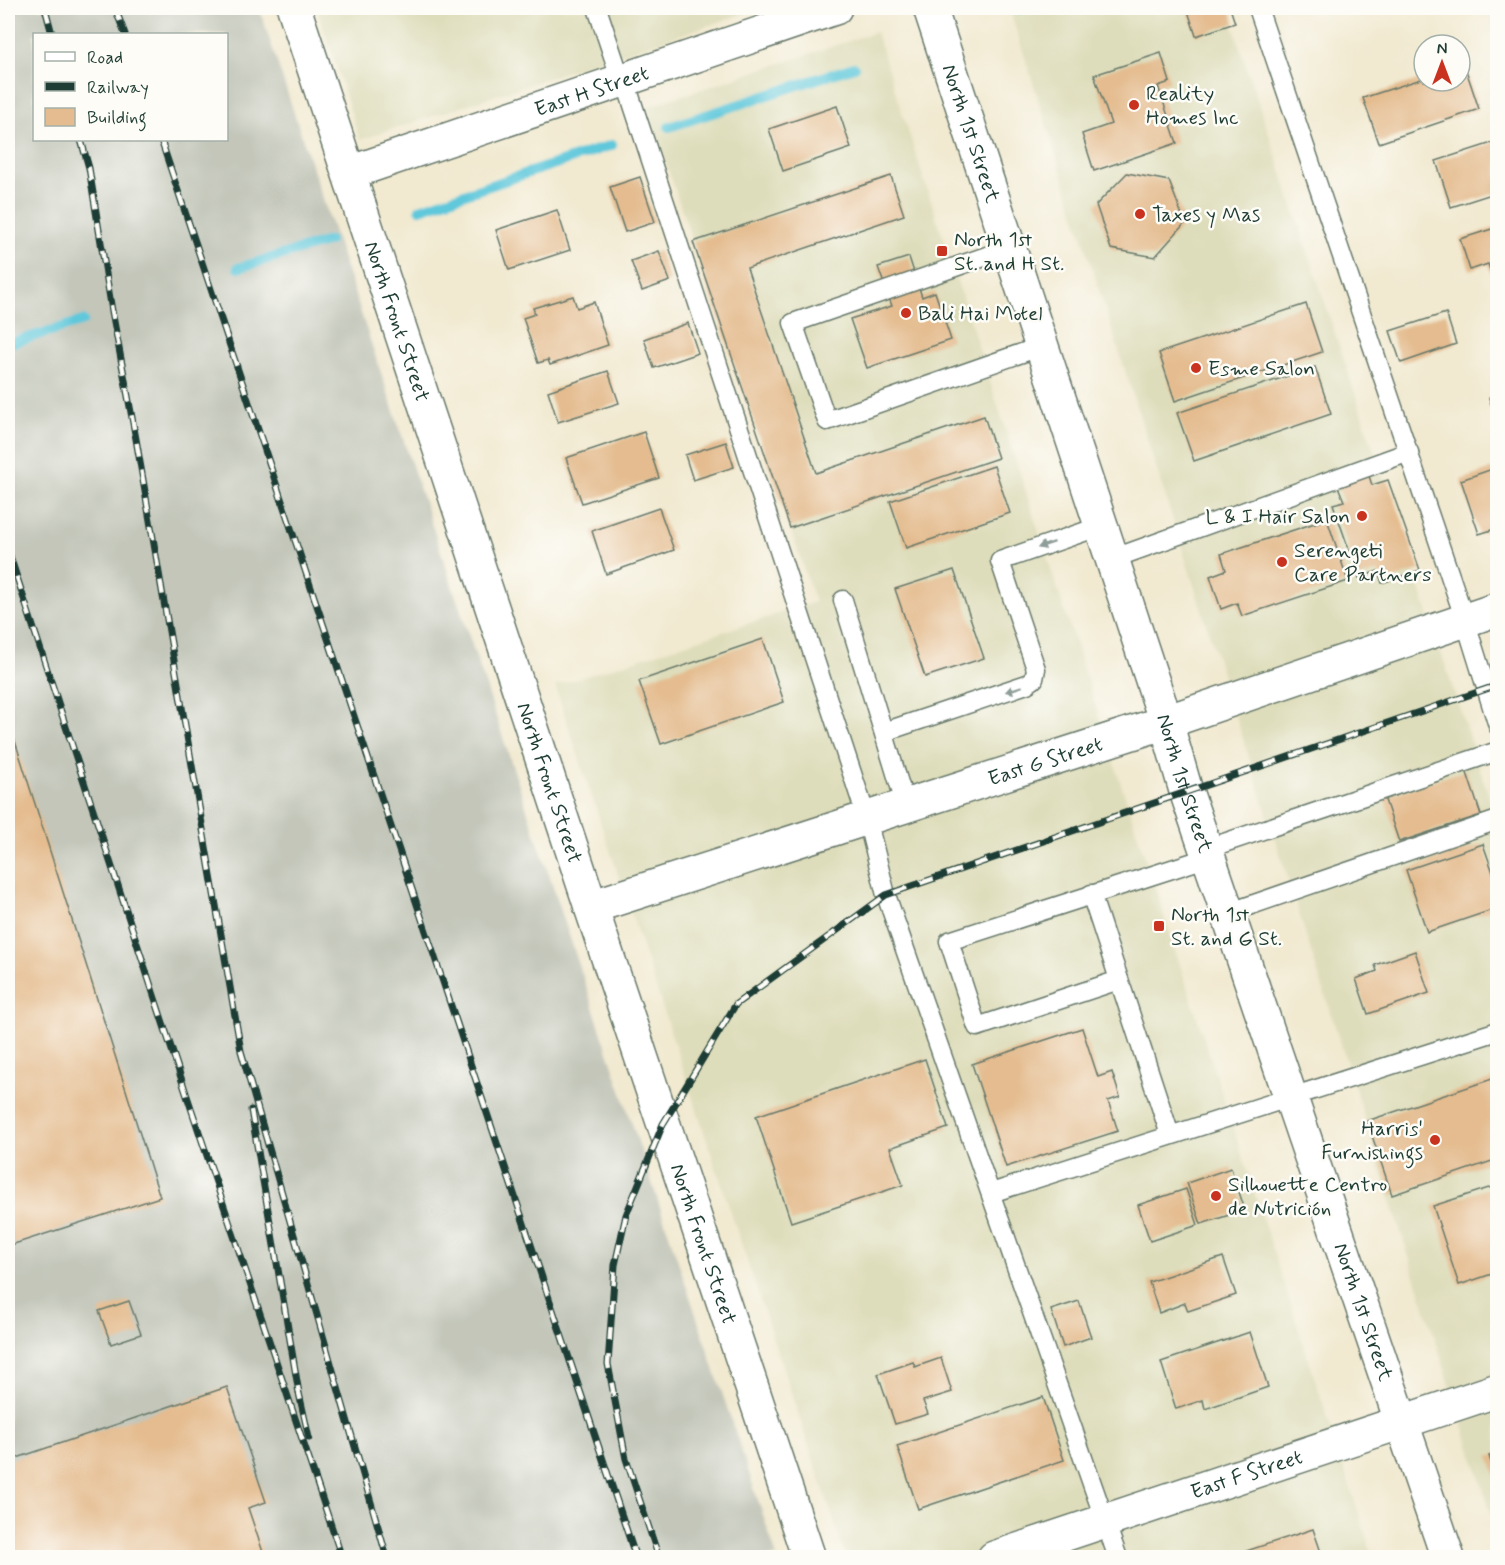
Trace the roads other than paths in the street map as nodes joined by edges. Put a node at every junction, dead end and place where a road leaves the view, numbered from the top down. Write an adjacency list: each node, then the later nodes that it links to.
1 (294, 8): 7 (street, North Front Street)
2 (597, 8): 6 (lane)
3 (835, 8): 6 (street, East H Street)
4 (930, 8): 8 (street, North 1st Street)
5 (1258, 8): 10 (lane)
6 (621, 80): 7 (street, East H Street); 21 (lane)
7 (349, 173): 25 (street, North Front Street)
8 (1010, 248): 9 (street, North 1st Street); 9 (lane)
9 (1042, 346): 11 (street, North 1st Street)
10 (1408, 452): 12 (lane); 15 (lane)
11 (1101, 526): 12 (street, North 1st Street); 18 (lane, one-way to 18)
12 (1112, 559): 16 (street, North 1st Street)
13 (843, 600): 18 (lane)
14 (1497, 609): 15 (street, East G Street)
15 (1465, 620): 16 (street, East G Street); 17 (lane)
16 (1166, 722): 20 (street, East G Street); 23 (street, North 1st Street)
17 (1497, 726)
18 (884, 732): 20 (lane)
19 (1497, 751): 23 (lane)
20 (906, 806): 21 (street, East G Street)
21 (867, 819): 25 (street, East G Street); 31 (lane)
22 (1497, 820): 26 (lane)
23 (1208, 853): 24 (lane); 26 (street, North 1st Street)
24 (1091, 894): 27 (lane); 27 (lane)
25 (591, 908): 35 (street, North Front Street)
26 (1228, 912): 29 (street, North 1st Street)
27 (1119, 980): 30 (lane)
28 (1497, 1031): 29 (lane)
29 (1291, 1096): 30 (lane); 33 (street, North 1st Street)
30 (1170, 1135): 31 (lane)
31 (991, 1193): 34 (lane)
32 (1497, 1390): 33 (street, East F Street)
33 (1403, 1422): 34 (street, East F Street); 38 (street, North 1st Street)
34 (1105, 1520): 36 (street, East F Street); 37 (lane)
35 (809, 1557)
36 (994, 1557)
37 (1118, 1557)
38 (1448, 1557)

